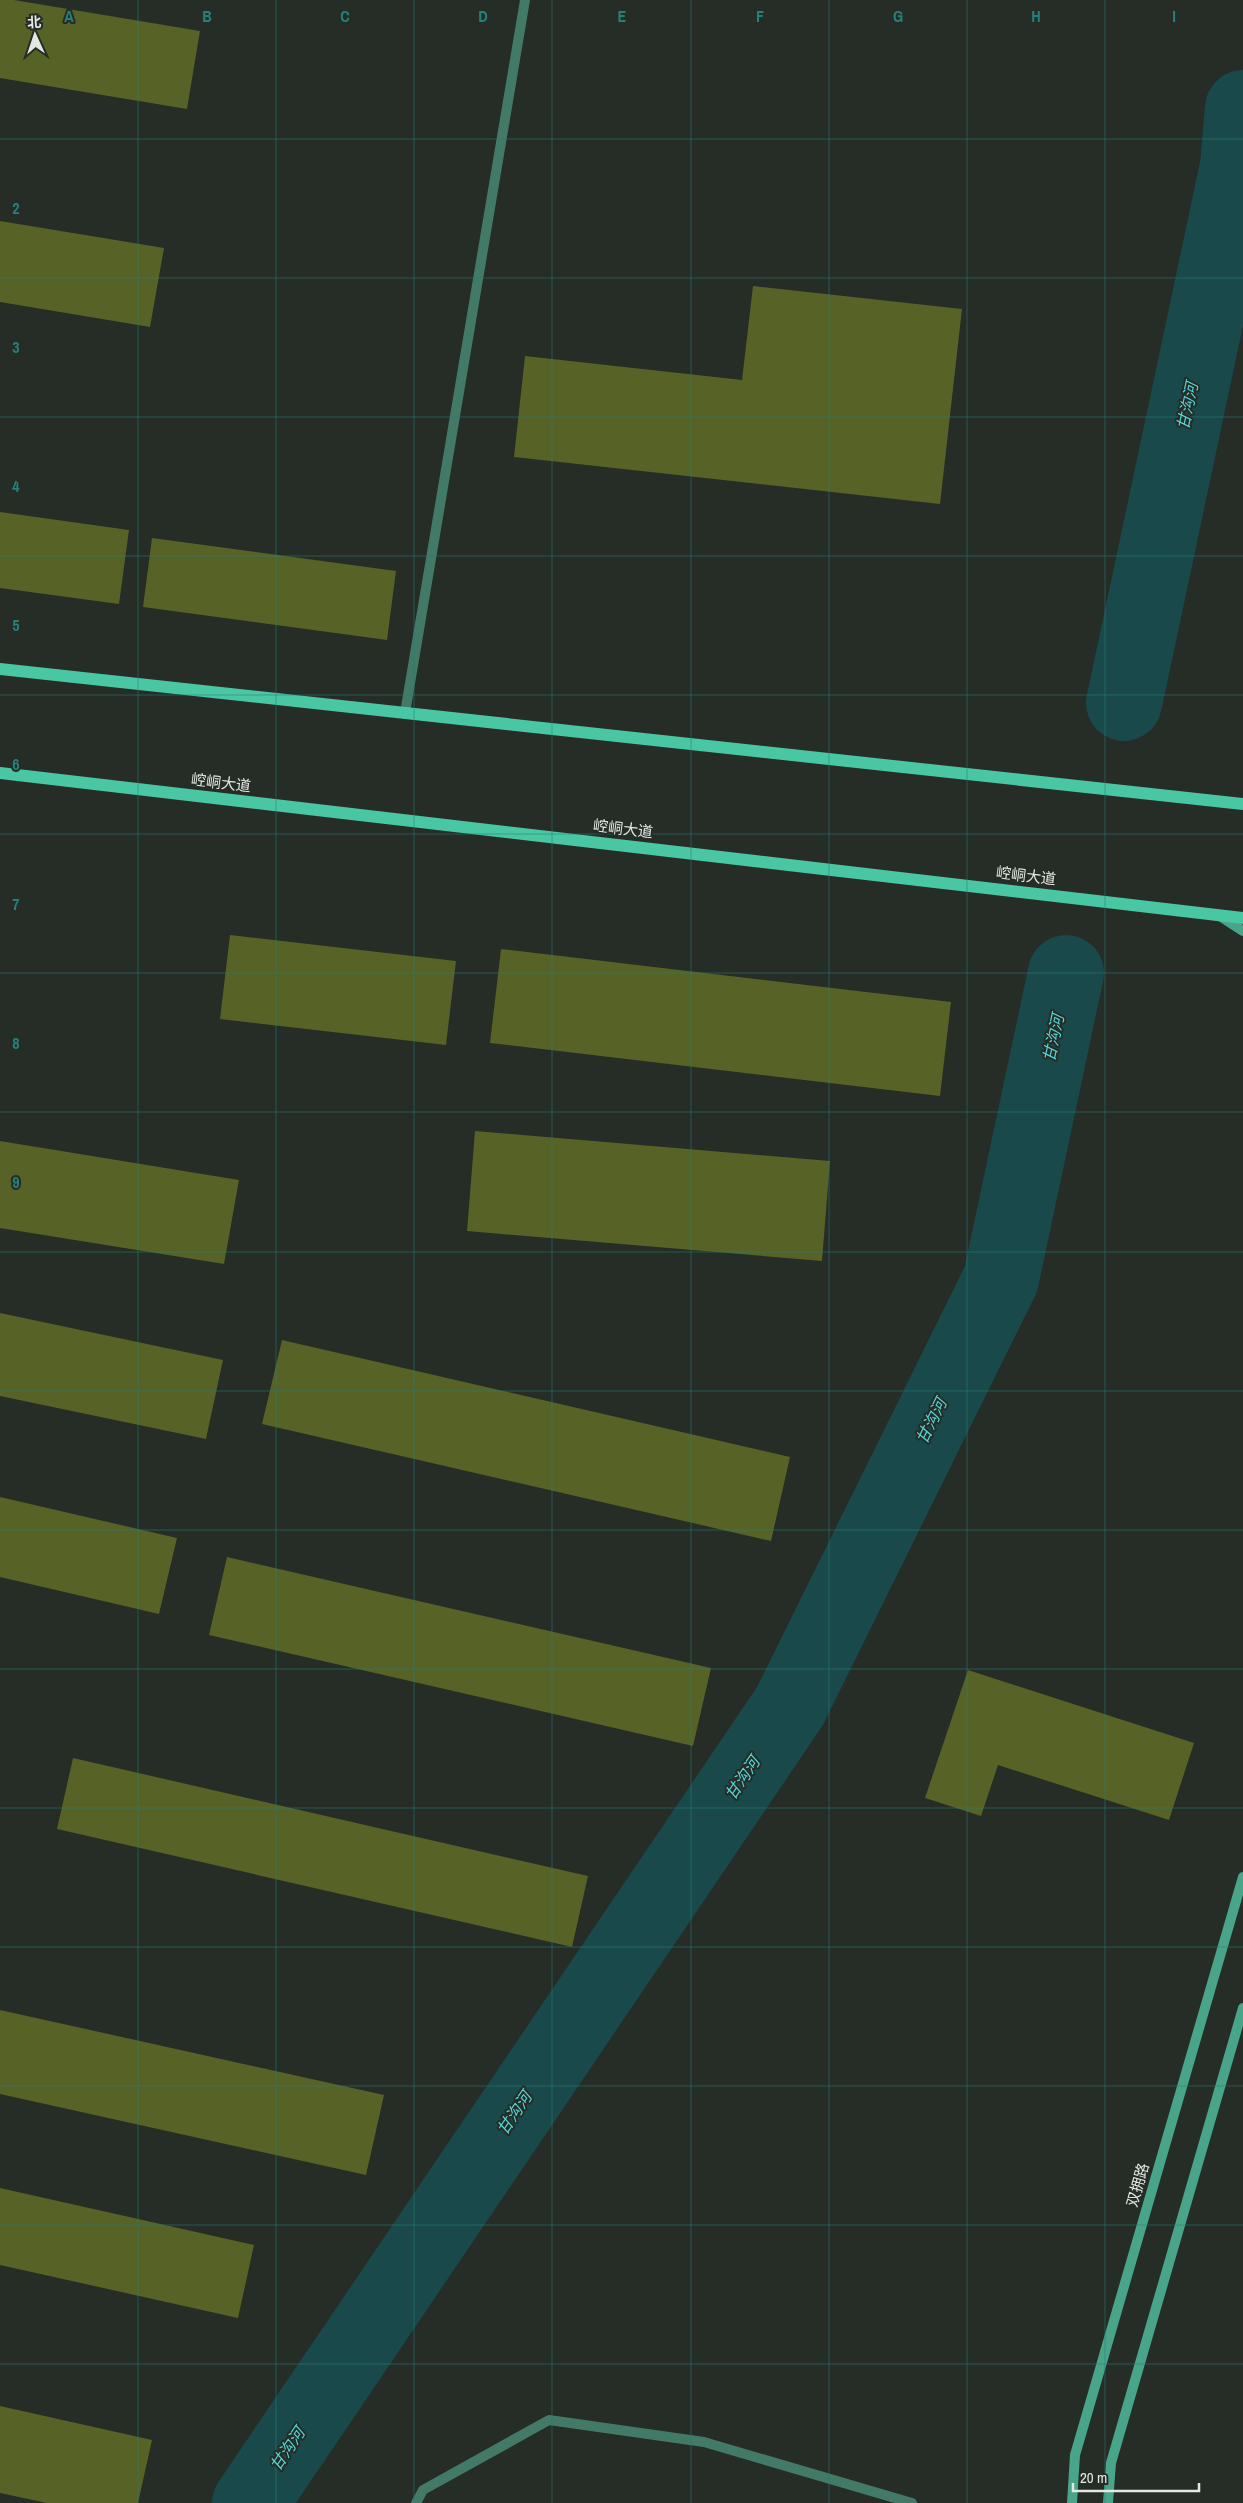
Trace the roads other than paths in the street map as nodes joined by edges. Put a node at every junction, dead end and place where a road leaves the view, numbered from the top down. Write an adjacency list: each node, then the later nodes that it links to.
1 (525, 0): 3 (street)
2 (0, 669): 3 (main road)
3 (405, 713): 5 (main road)
4 (0, 774): 6 (main road, 崆峒大道)
5 (1243, 804)
6 (1217, 914): 7 (main road, 崆峒大道); 8 (main road)
7 (1243, 918)
8 (1243, 931)
9 (1243, 1877): 13 (main road, 双拥路)
10 (1243, 2008): 14 (main road)
11 (416, 2503): 12 (street)
12 (912, 2503)
13 (1072, 2503)
14 (1108, 2503)

